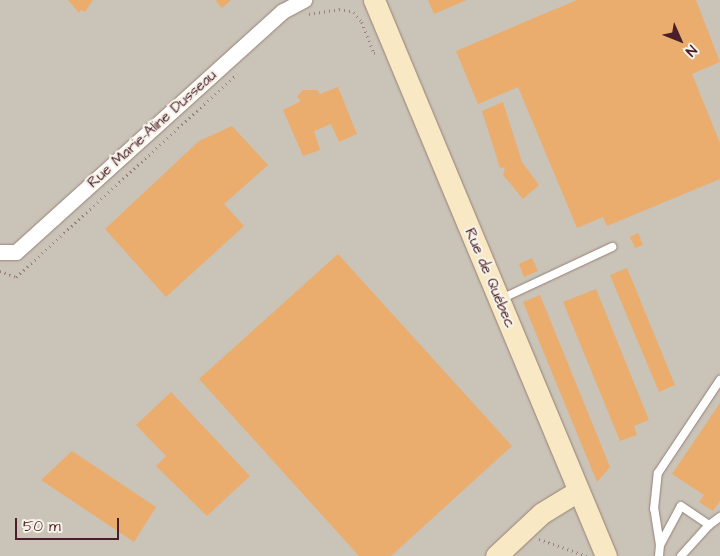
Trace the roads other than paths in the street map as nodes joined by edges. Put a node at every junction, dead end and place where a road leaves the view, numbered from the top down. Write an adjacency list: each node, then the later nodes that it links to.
1 (374, 0): 5 (street, Rue de Québec)
2 (304, 7): 4 (street, Rue Marie-Aline Dusseau)
3 (612, 247): 5 (lane)
4 (0, 252)
5 (499, 300): 7 (street, Rue de Québec)
6 (720, 380): 10 (lane)
7 (578, 491): 11 (street); 12 (street, Rue de Québec)
8 (720, 517): 9 (lane)
9 (709, 525): 10 (lane); 14 (lane)
10 (660, 545): 13 (lane)
11 (496, 556)
12 (606, 556)
13 (659, 556)
14 (681, 556)

